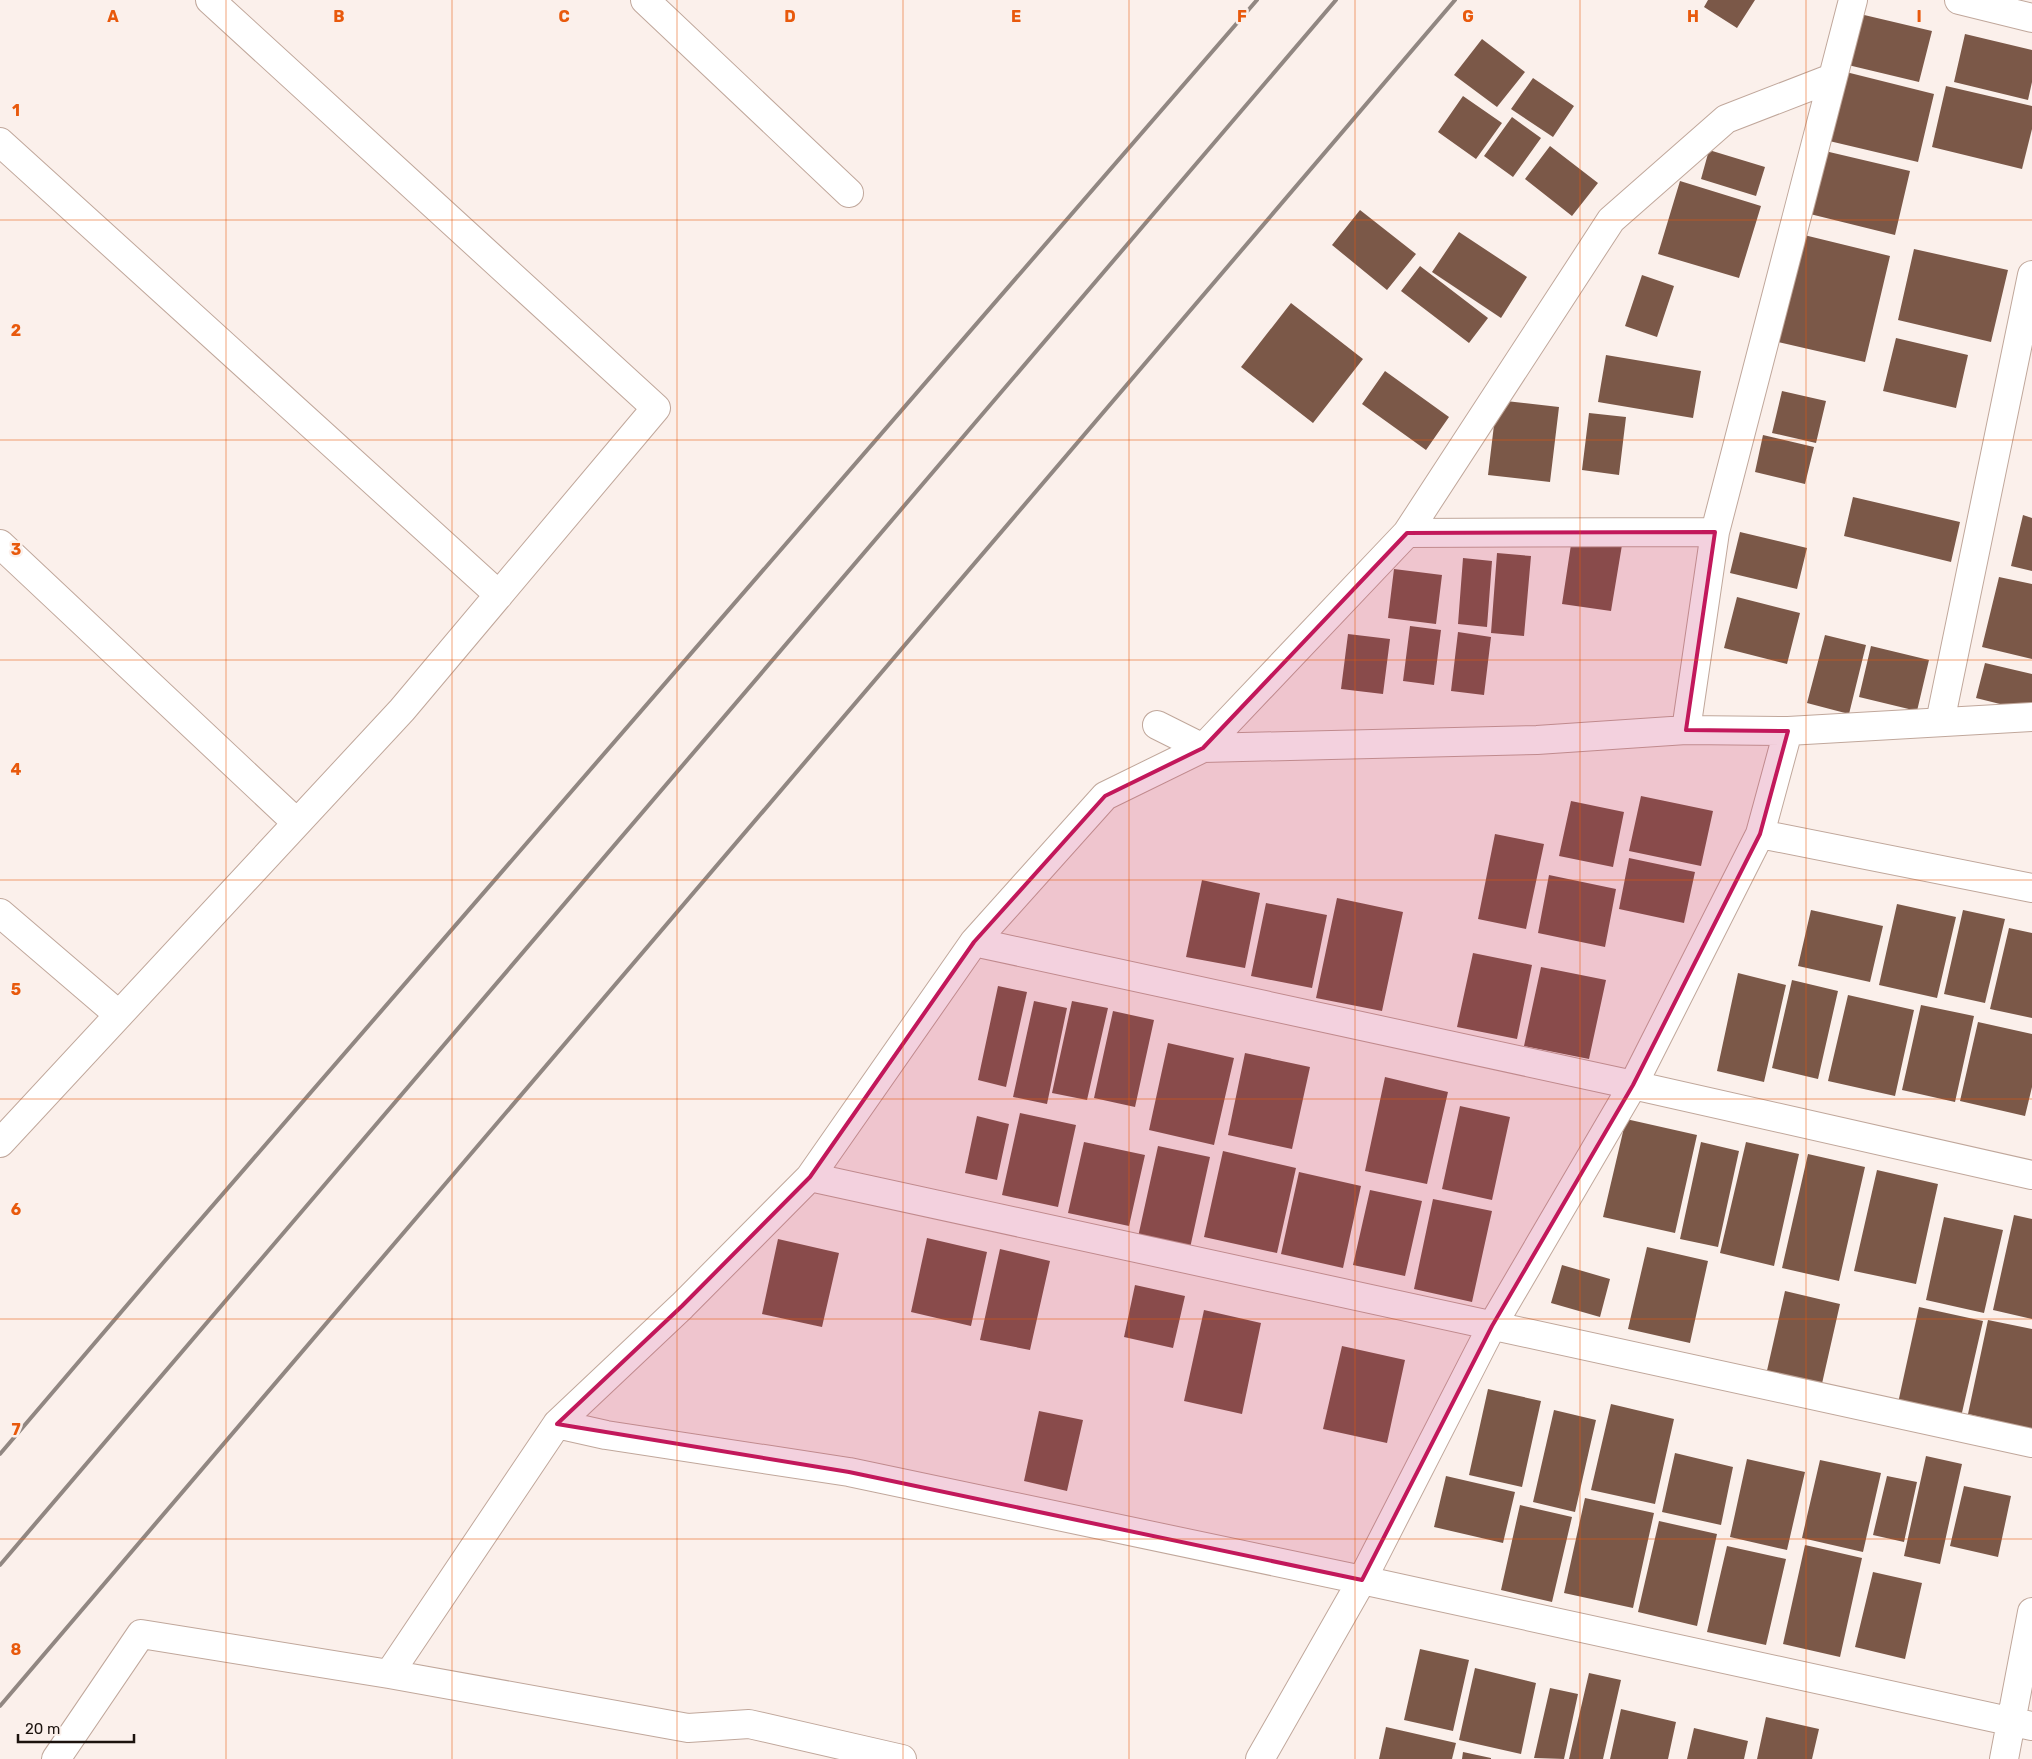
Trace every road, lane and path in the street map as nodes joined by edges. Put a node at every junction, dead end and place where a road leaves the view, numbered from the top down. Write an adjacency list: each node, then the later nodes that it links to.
1 (210, 0): 13 (street)
2 (645, 0): 8 (street)
3 (1853, 0): 6 (street)
4 (1959, 0): 5 (street)
5 (2032, 18)
6 (1832, 78): 10 (street); 11 (street)
7 (0, 142): 13 (street)
8 (849, 193)
9 (2032, 275): 15 (street)
10 (1715, 532): 11 (street); 17 (street)
11 (1407, 533): 19 (street)
12 (0, 544): 20 (street)
13 (499, 595): 20 (street)
14 (2032, 717): 15 (street)
15 (1940, 722): 18 (street)
16 (1157, 725): 19 (street)
17 (1686, 730): 18 (street); 19 (street)
18 (1788, 731): 21 (street)
19 (1203, 748): 24 (street)
20 (296, 823): 25 (street)
21 (1760, 834): 22 (street); 26 (street)
22 (2032, 888)
23 (0, 913): 25 (street)
24 (974, 942): 26 (street); 29 (street)
25 (119, 1015): 27 (street)
26 (1634, 1085): 28 (street); 30 (street)
27 (0, 1143)
28 (2032, 1175)
29 (810, 1177): 30 (street); 31 (street)
30 (1492, 1326): 32 (street); 33 (street)
31 (557, 1424): 33 (street); 35 (street)
32 (2032, 1443)
33 (1362, 1580): 36 (street); 39 (street)
34 (2032, 1612): 36 (street)
35 (389, 1674): 37 (street); 38 (street)
36 (2022, 1724): 40 (street)
37 (56, 1759)
38 (902, 1759)
39 (1260, 1759)
40 (2004, 1759)

